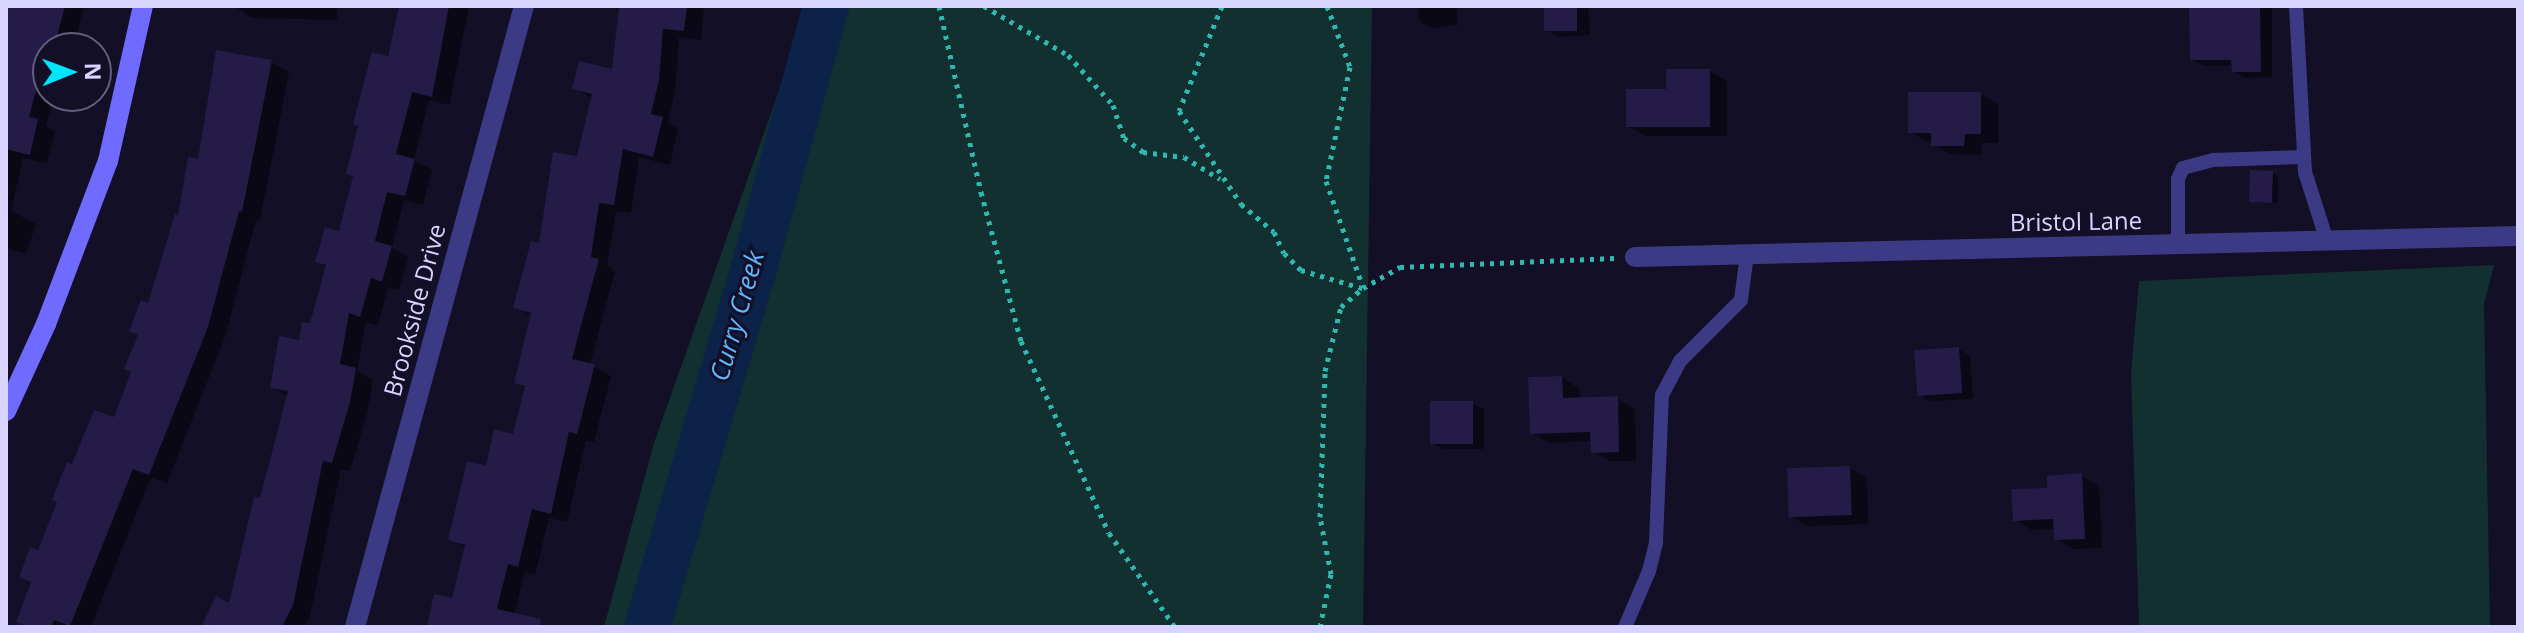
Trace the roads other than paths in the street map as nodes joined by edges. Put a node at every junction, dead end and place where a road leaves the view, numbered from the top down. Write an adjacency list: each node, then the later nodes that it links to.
1 (143, 6): 10 (street)
2 (524, 6): 11 (street, Brookside Drive)
3 (2296, 6): 4 (lane)
4 (2304, 157): 6 (lane); 7 (lane)
5 (2518, 236): 6 (street, Bristol Lane)
6 (2327, 241): 7 (street, Bristol Lane)
7 (2178, 244): 8 (street, Bristol Lane)
8 (1747, 254): 9 (street, Bristol Lane); 12 (lane)
9 (1635, 257)
10 (6, 411)
11 (355, 627)
12 (1625, 627)

